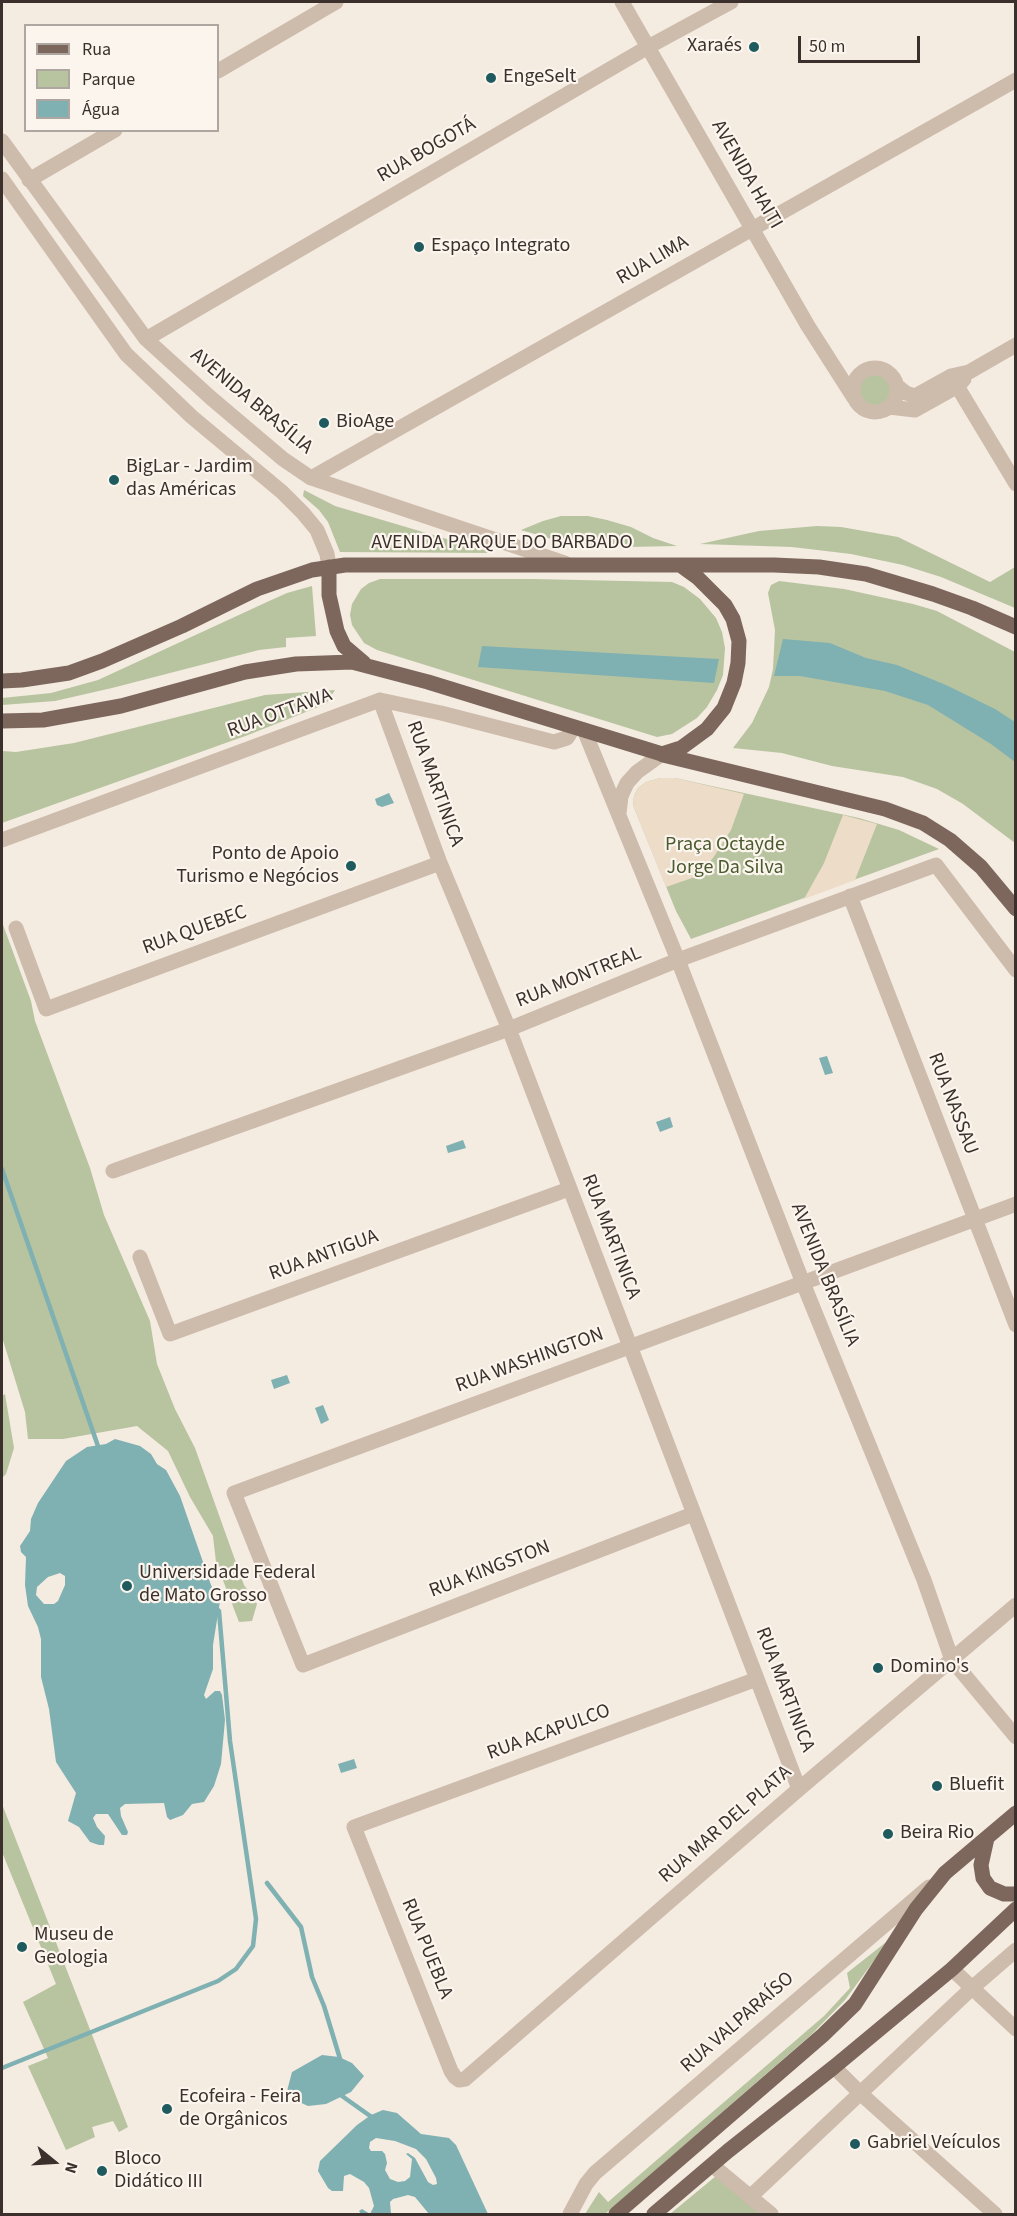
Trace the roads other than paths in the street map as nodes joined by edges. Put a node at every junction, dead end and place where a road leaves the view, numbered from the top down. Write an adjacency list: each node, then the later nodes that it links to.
1 (336, 2): 5 (street)
2 (622, 2): 4 (street, AVENIDA HAITI)
3 (731, 2): 4 (street, RUA BOGOTÁ)
4 (648, 47): 11 (street, AVENIDA HAITI); 12 (street, RUA BOGOTÁ)
5 (219, 70)
6 (1016, 80): 11 (street, RUA LIMA)
7 (112, 132): 10 (street)
8 (3, 147): 10 (street, AVENIDA BRASÍLIA)
9 (2, 179): 24 (street)
10 (29, 180): 12 (street, AVENIDA BRASÍLIA)
11 (752, 229): 14 (street, AVENIDA HAITI); 20 (street, RUA LIMA)
12 (146, 339): 20 (street, AVENIDA BRASÍLIA)
13 (1016, 345): 16 (street)
14 (834, 370): 15 (street); 18 (street, AVENIDA HAITI)
15 (860, 374): 17 (street); 18 (street)
16 (954, 381): 17 (street); 19 (street, AVENIDA HAITI); 21 (street)
17 (896, 385): 19 (street)
18 (854, 398): 19 (street, AVENIDA HAITI)
19 (889, 407)
20 (311, 478): 22 (street, AVENIDA BRASÍLIA)
21 (1016, 484)
22 (568, 565): 23 (main road, AVENIDA PARQUE DO BARBADO); 24 (main road, AVENIDA PARQUE DO BARBADO)
23 (680, 566): 25 (main road, AVENIDA PARQUE DO BARBADO); 31 (main road)
24 (329, 567): 26 (main road); 27 (main road, AVENIDA PARQUE DO BARBADO)
25 (1016, 627)
26 (364, 664): 29 (main road); 30 (main road)
27 (2, 681)
28 (380, 700): 30 (street); 33 (street, RUA OTTAWA); 34 (street, RUA MARTINICA)
29 (2, 721)
30 (579, 729): 31 (main road); 32 (street, AVENIDA BRASÍLIA)
31 (662, 754): 32 (street); 36 (main road)
32 (619, 813): 38 (street, AVENIDA BRASÍLIA)
33 (2, 840)
34 (440, 863): 37 (street, RUA QUEBEC); 40 (street, RUA MARTINICA)
35 (850, 896): 38 (street, RUA MONTREAL); 39 (street, RUA MONTREAL); 44 (street, RUA NASSAU)
36 (1016, 909)
37 (16, 928)
38 (678, 960): 40 (street, RUA MONTREAL); 46 (street, AVENIDA BRASÍLIA)
39 (1016, 970)
40 (509, 1029): 41 (street, RUA MONTREAL); 42 (street, RUA MARTINICA)
41 (113, 1171)
42 (569, 1189): 45 (street, RUA ANTIGUA); 48 (street, RUA MARTINICA)
43 (1016, 1204): 44 (street, RUA WASHINGTON)
44 (974, 1220): 46 (street, RUA WASHINGTON); 47 (street, RUA NASSAU)
45 (140, 1257)
46 (803, 1283): 48 (street, RUA WASHINGTON); 51 (street, AVENIDA BRASÍLIA)
47 (1016, 1325)
48 (630, 1347): 49 (street, RUA MARTINICA); 52 (street, RUA WASHINGTON)
49 (693, 1515): 52 (street, RUA KINGSTON); 53 (street, RUA MARTINICA)
50 (1016, 1605): 51 (street, RUA MAR DEL PLATA)
51 (952, 1660): 54 (street, AVENIDA BRASÍLIA); 55 (street, RUA MAR DEL PLATA)
52 (303, 1665)
53 (757, 1679): 55 (street, RUA MARTINICA); 57 (street, RUA ACAPULCO)
54 (1016, 1737)
55 (799, 1789): 67 (street, RUA MAR DEL PLATA)
56 (1016, 1813): 58 (main road)
57 (354, 1827): 67 (street, RUA PUEBLA)
58 (987, 1838): 59 (main road); 60 (main road)
59 (945, 1873): 71 (street, RUA VALPARAÍSO); 72 (main road)
60 (1016, 1894)
61 (1016, 1909): 63 (main road)
62 (1016, 1950): 64 (street)
63 (952, 1969): 64 (street); 66 (main road)
64 (972, 1988): 65 (street); 68 (street)
65 (1016, 2029)
66 (834, 2067): 68 (street); 69 (main road)
67 (465, 2079)
68 (860, 2093): 70 (street); 75 (street)
69 (712, 2165): 70 (street); 73 (main road)
70 (750, 2197): 74 (street)
71 (570, 2214)
72 (616, 2214)
73 (654, 2214)
74 (771, 2214)
75 (995, 2214)

